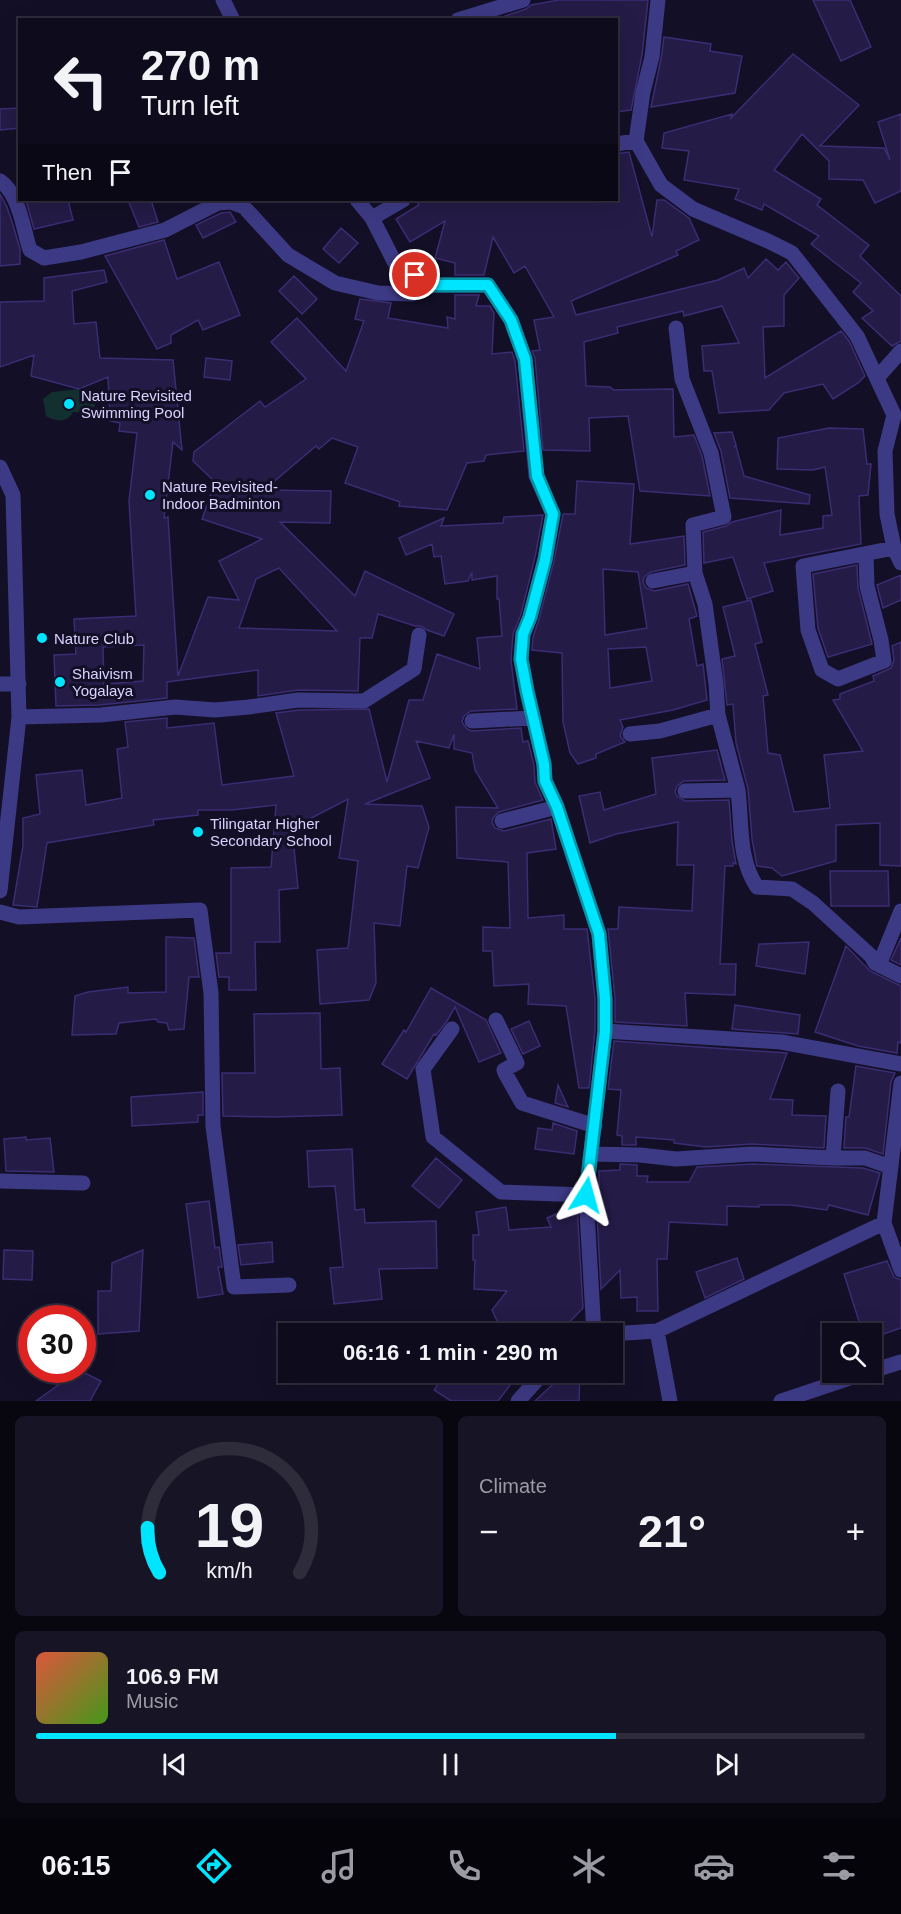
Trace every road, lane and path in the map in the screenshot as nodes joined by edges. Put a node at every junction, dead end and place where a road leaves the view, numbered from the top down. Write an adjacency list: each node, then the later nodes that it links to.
1 (223, 0): 4 (street)
2 (523, 0): 5 (street)
3 (658, 0): 6 (street)
4 (232, 18)
5 (464, 18)
6 (636, 141): 7 (street); 15 (street)
7 (618, 144)
8 (0, 181): 12 (street)
9 (358, 201): 11 (street)
10 (401, 201): 11 (street)
11 (372, 218): 12 (street)
12 (433, 285): 27 (street)
13 (676, 328): 20 (street)
14 (901, 351): 15 (street)
15 (877, 378): 17 (street)
16 (0, 467): 24 (street)
17 (894, 548): 18 (street); 19 (street)
18 (866, 555): 18 (street)
19 (901, 563)
20 (695, 573): 21 (street); 25 (street)
21 (653, 581)
22 (419, 635): 26 (street)
23 (0, 684): 24 (street)
24 (19, 684): 26 (street)
25 (718, 716): 29 (street); 30 (street)
26 (19, 717): 34 (street)
27 (532, 718): 28 (street); 32 (street)
28 (472, 721)
29 (630, 734)
30 (738, 790): 31 (street); 37 (street)
31 (685, 791)
32 (557, 807): 33 (street); 41 (street)
33 (502, 821)
34 (0, 891)
35 (901, 911): 37 (street)
36 (0, 912): 54 (street)
37 (879, 965): 38 (street)
38 (901, 976)
39 (496, 1020): 45 (street)
40 (452, 1029): 51 (street)
41 (605, 1031): 42 (street); 45 (street)
42 (901, 1064)
43 (901, 1083): 48 (street)
44 (838, 1091): 47 (street)
45 (595, 1126): 46 (street)
46 (591, 1154): 47 (street); 51 (street)
47 (833, 1158): 48 (street)
48 (891, 1167): 52 (street)
49 (0, 1181): 50 (street)
50 (83, 1183)
51 (586, 1195): 55 (street)
52 (884, 1223): 53 (street); 56 (street)
53 (901, 1270)
54 (289, 1285)
55 (593, 1323)
56 (657, 1331): 57 (street); 63 (street)
57 (623, 1333)
58 (901, 1362): 59 (street)
59 (882, 1368)
60 (534, 1383): 62 (street)
61 (836, 1383): 64 (street)
62 (518, 1401)
63 (670, 1401)
64 (781, 1401)

